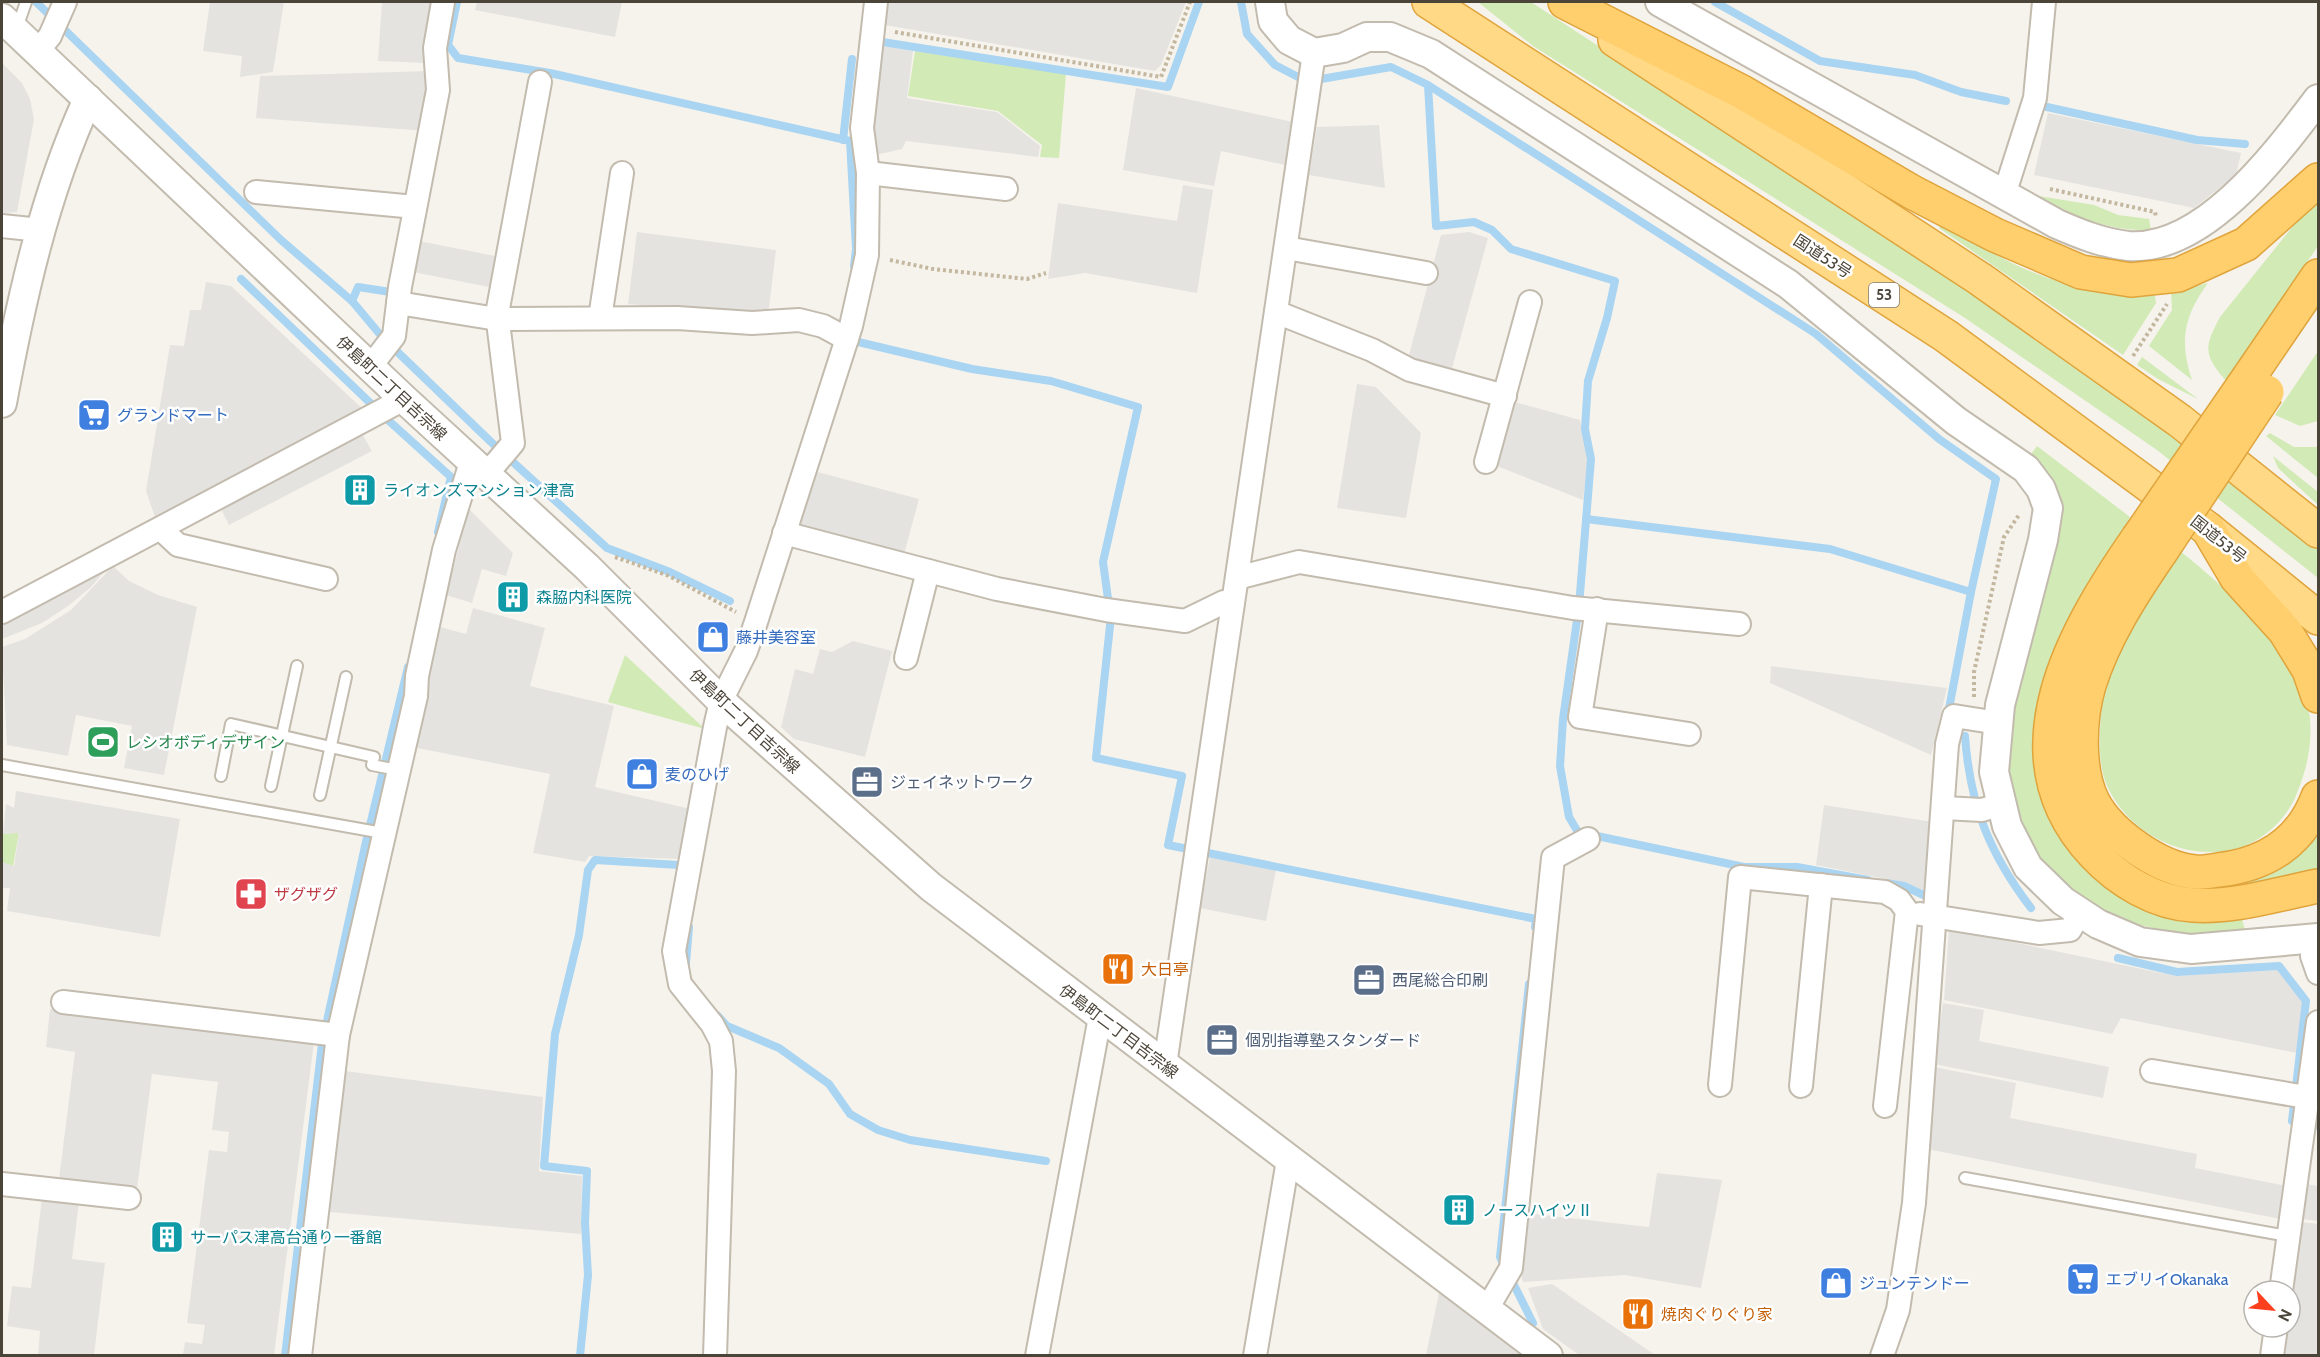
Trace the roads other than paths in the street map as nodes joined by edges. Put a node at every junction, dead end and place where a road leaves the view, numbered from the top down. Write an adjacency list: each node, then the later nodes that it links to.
1 (443, 2): 21 (street)
2 (876, 2): 16 (street)
3 (1270, 2): 11 (street)
4 (1429, 2): 41 (highway, 国道53号 / 53)
5 (1556, 2): 43 (highway)
6 (1565, 2): 17 (highway)
7 (2044, 2): 20 (street)
8 (1665, 3): 20 (street)
9 (17, 14): 10 (street, 伊島町二丁目吉宗線)
10 (53, 24): 13 (street, 伊島町二丁目吉宗線)
11 (1312, 70): 24 (street); 59 (street)
12 (540, 82): 29 (street)
13 (88, 99): 23 (street); 34 (street, 伊島町二丁目吉宗線)
14 (2319, 99): 20 (street)
15 (622, 173): 32 (street)
16 (868, 173): 18 (street); 33 (street)
17 (2319, 180)
18 (1006, 189)
19 (256, 192): 21 (street)
20 (2004, 195)
21 (415, 207): 27 (street)
22 (2, 226): 23 (street)
23 (40, 230): 37 (street)
24 (1286, 248): 25 (street); 30 (street)
25 (1426, 273)
26 (2319, 276): 35 (highway)
27 (399, 296): 29 (street); 34 (street)
28 (1530, 302): 36 (street)
29 (498, 311): 32 (street); 40 (street)
30 (1276, 312): 36 (street); 47 (street)
31 (2319, 316): 35 (highway)
32 (600, 318): 33 (street)
33 (846, 339): 44 (street)
34 (382, 350): 38 (street, 伊島町二丁目吉宗線)
35 (2258, 384): 45 (highway, bridge)
36 (1505, 396): 39 (street)
37 (2, 403)
38 (387, 409): 40 (street, 伊島町二丁目吉宗線); 42 (street)
39 (1486, 462)
40 (482, 470): 58 (street, 伊島町二丁目吉宗線); 64 (street)
41 (2208, 529): 52 (highway, 国道53号 / 53); 57 (highway)
42 (162, 530): 48 (street); 51 (street)
43 (2319, 531)
44 (784, 533): 46 (street); 58 (street)
45 (2149, 545): 68 (highway); 74 (highway)
46 (928, 571): 49 (street); 54 (street)
47 (1237, 578): 49 (street); 50 (street)
48 (326, 579)
49 (1233, 602): 83 (street)
50 (1585, 609): 53 (street); 60 (street)
51 (2, 612)
52 (2319, 618)
53 (1739, 624)
54 (906, 658)
55 (297, 666): 61 (lane)
56 (346, 677): 62 (lane)
57 (2319, 696)
58 (721, 701): 80 (street, 伊島町二丁目吉宗線); 98 (street)
59 (1998, 723): 69 (street); 70 (street)
60 (1689, 734)
61 (282, 736): 62 (lane); 65 (lane); 66 (lane)
62 (331, 747): 64 (lane); 67 (lane)
63 (2, 765): 71 (lane)
64 (389, 768): 71 (street)
65 (221, 776)
66 (271, 786)
67 (321, 795)
68 (2319, 797)
69 (1944, 808): 70 (street); 76 (street)
70 (1985, 808): 75 (street)
71 (374, 832): 82 (street)
72 (1588, 838): 95 (street)
73 (1821, 885): 76 (street); 85 (street); 86 (street)
74 (2319, 886)
75 (2080, 913): 76 (street); 77 (street)
76 (1924, 914): 88 (street); 102 (street)
77 (2316, 939): 78 (street)
78 (2319, 974)
79 (63, 1002): 82 (street)
80 (1100, 1017): 83 (street, 伊島町二丁目吉宗線); 99 (street)
81 (2319, 1022): 87 (street)
82 (329, 1034): 97 (street)
83 (1165, 1065): 89 (street, 伊島町二丁目吉宗線)
84 (2152, 1071): 87 (street)
85 (1720, 1085)
86 (1801, 1086)
87 (2298, 1096): 93 (street)
88 (1885, 1106)
89 (1288, 1160): 95 (street, 伊島町二丁目吉宗線); 100 (street)
90 (1965, 1178): 93 (lane)
91 (2, 1184): 92 (street)
92 (129, 1198)
93 (2288, 1236): 94 (street)
94 (2283, 1279)
95 (1487, 1310): 101 (street, 伊島町二丁目吉宗線)
96 (2274, 1339): 103 (street)
97 (300, 1356)
98 (715, 1356)
99 (1036, 1356)
100 (1255, 1356)
101 (1548, 1356)
102 (1882, 1356)
103 (2272, 1356)

